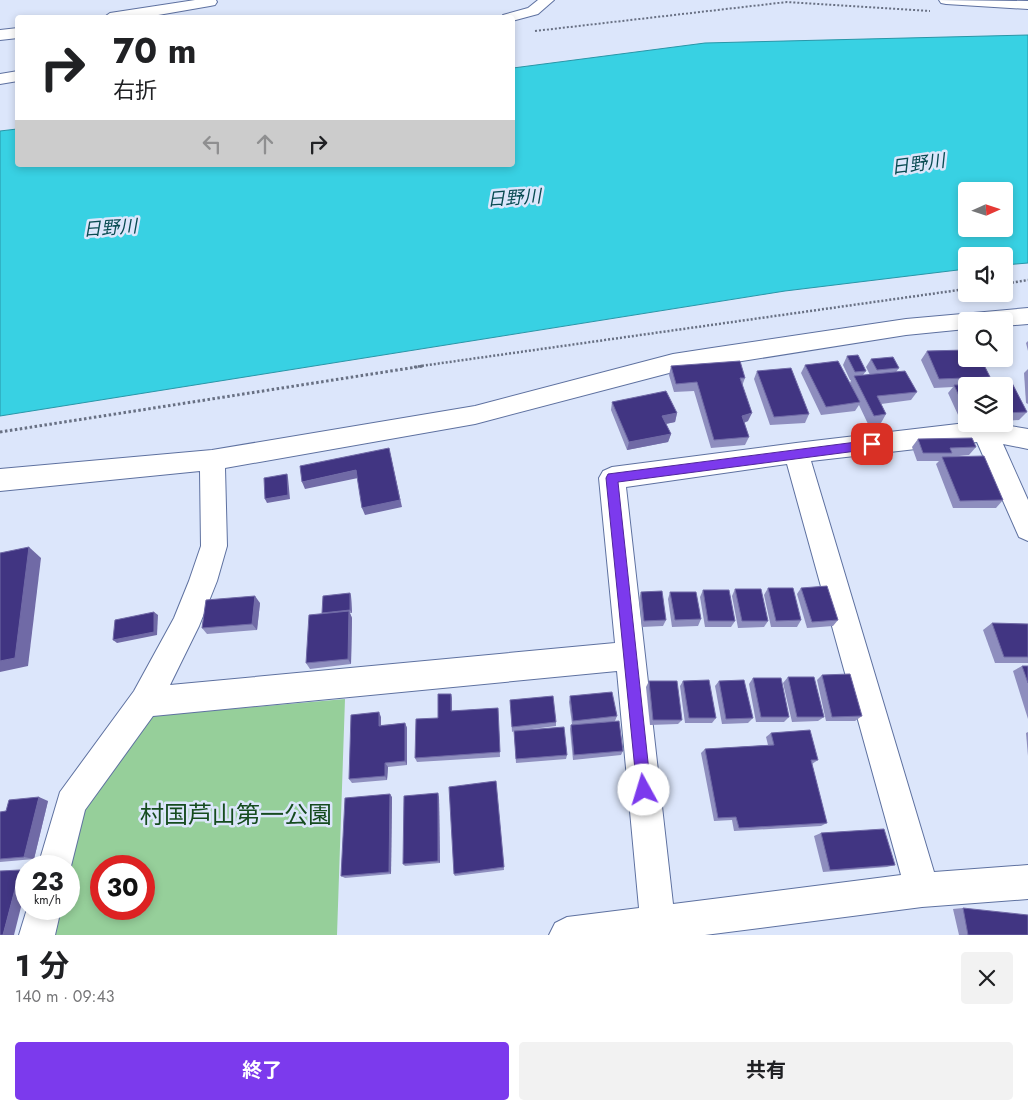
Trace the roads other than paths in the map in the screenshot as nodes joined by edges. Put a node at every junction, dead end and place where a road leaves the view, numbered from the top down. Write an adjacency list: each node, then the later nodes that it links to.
1 (547, 0): 6 (street)
2 (946, 0): 3 (street)
3 (1028, 5)
4 (210, 7): 5 (street)
5 (137, 15)
6 (515, 16)
7 (15, 32): 8 (street)
8 (0, 35)
9 (15, 76): 10 (street)
10 (0, 79)
11 (1028, 316): 17 (street)
12 (976, 432): 16 (street)
13 (985, 432): 19 (street)
14 (990, 432): 15 (street)
15 (1028, 439)
16 (796, 453): 20 (street); 24 (street)
17 (212, 460): 18 (street); 21 (street)
18 (0, 480)
19 (1028, 529)
20 (630, 656): 21 (street); 26 (street)
21 (145, 702): 22 (street)
22 (58, 855)
23 (1028, 882): 24 (street)
24 (922, 890): 26 (street)
25 (41, 920): 27 (street)
26 (658, 930): 28 (street)
27 (37, 935)
28 (567, 935)

